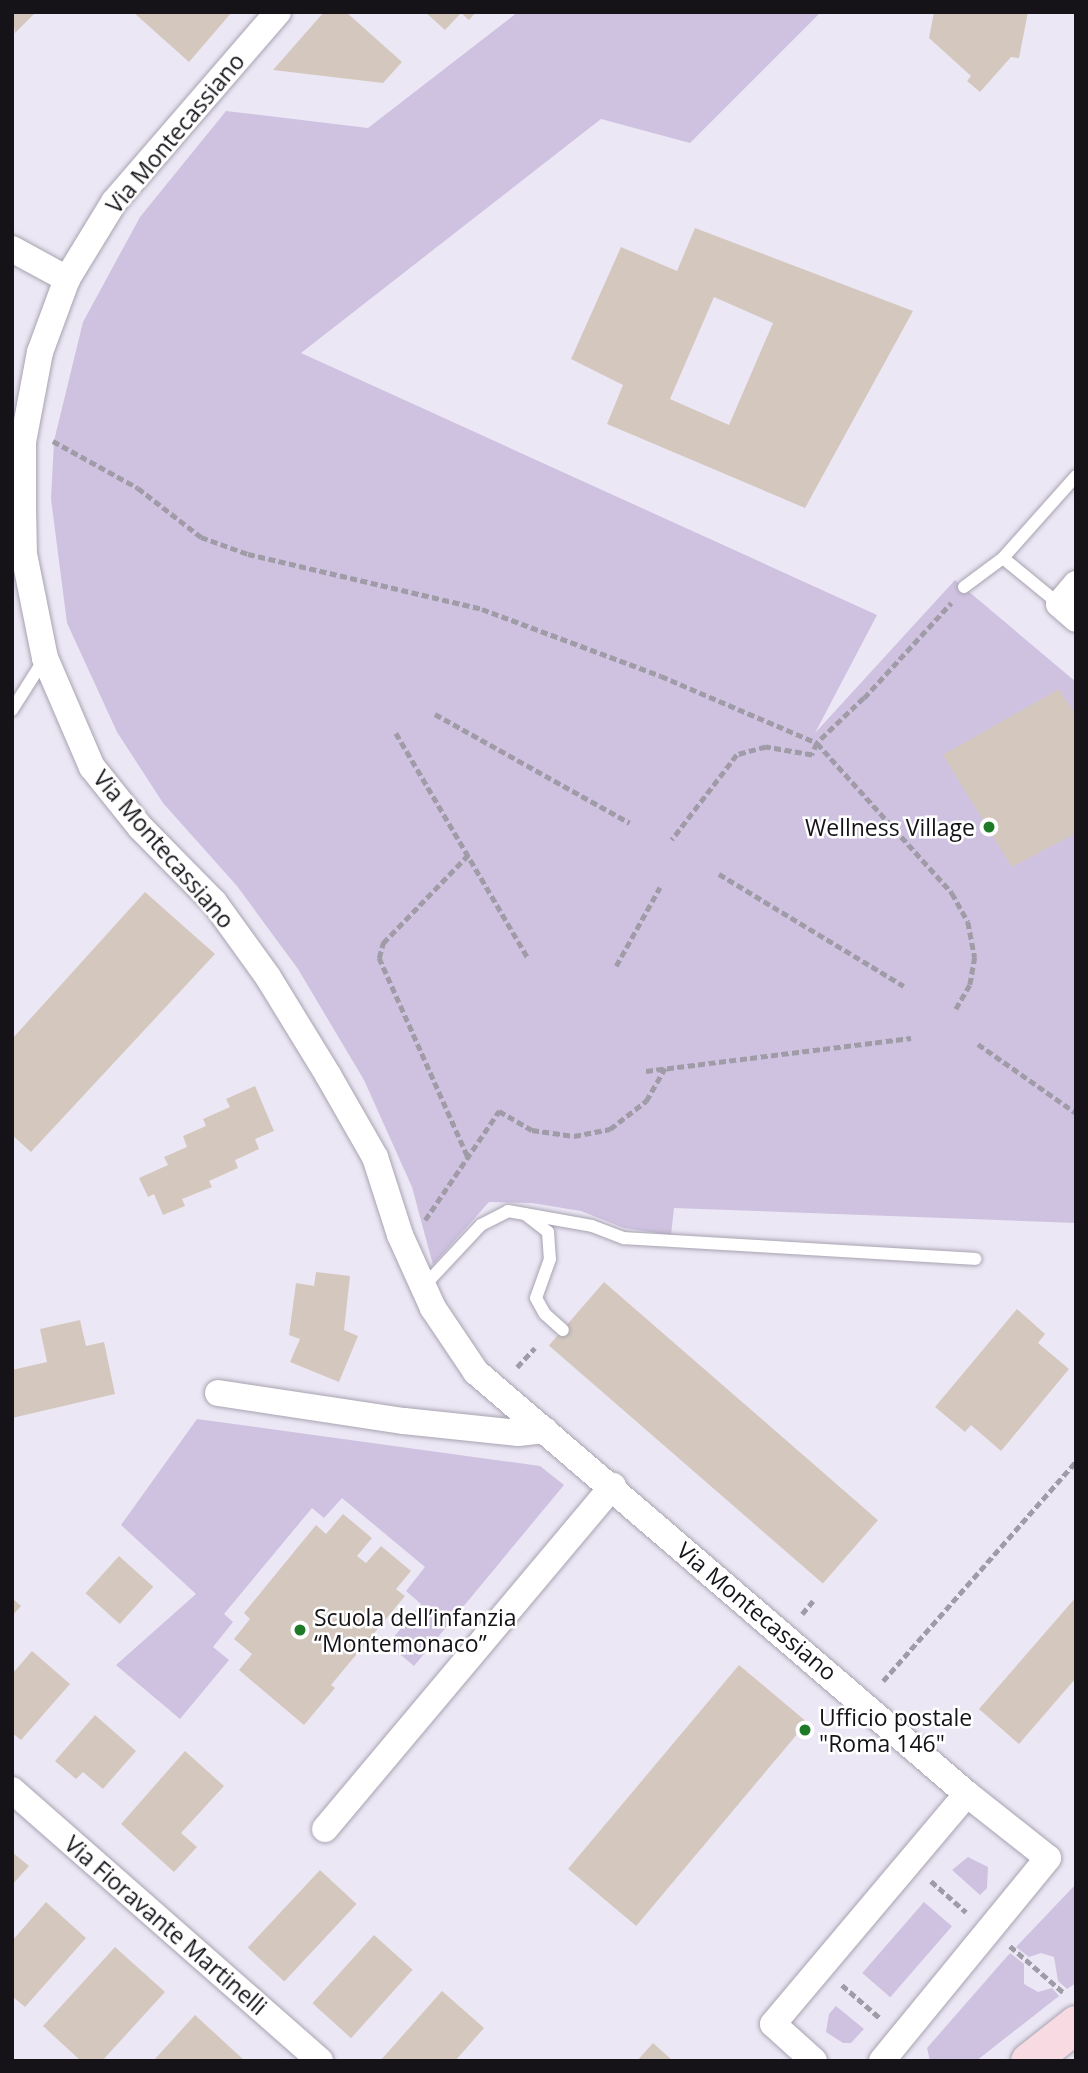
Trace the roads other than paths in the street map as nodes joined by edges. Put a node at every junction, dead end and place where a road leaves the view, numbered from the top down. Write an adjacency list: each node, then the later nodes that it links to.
1 (278, 12): 3 (street, Via Montecassiano)
2 (12, 249): 3 (street)
3 (68, 279): 8 (street, Via Montecassiano)
4 (1076, 476): 5 (lane)
5 (1003, 558): 6 (lane); 7 (lane)
6 (964, 587)
7 (1070, 602)
8 (45, 658): 9 (lane); 12 (street, Via Montecassiano)
9 (12, 710)
10 (525, 1213): 11 (lane); 12 (lane); 13 (lane)
11 (975, 1259)
12 (423, 1287): 15 (street, Via Montecassiano)
13 (563, 1330)
14 (218, 1392): 15 (street)
15 (545, 1430): 16 (street, Via Montecassiano)
16 (613, 1486): 18 (street, Via Montecassiano); 19 (street)
17 (12, 1790): 21 (street, Via Fioravante Martinelli)
18 (967, 1794): 22 (street); 23 (street, Via Montecassiano)
19 (324, 1829)
20 (1075, 2012): 24 (street)
21 (320, 2061)
22 (814, 2061)
23 (882, 2061)
24 (1029, 2061)

